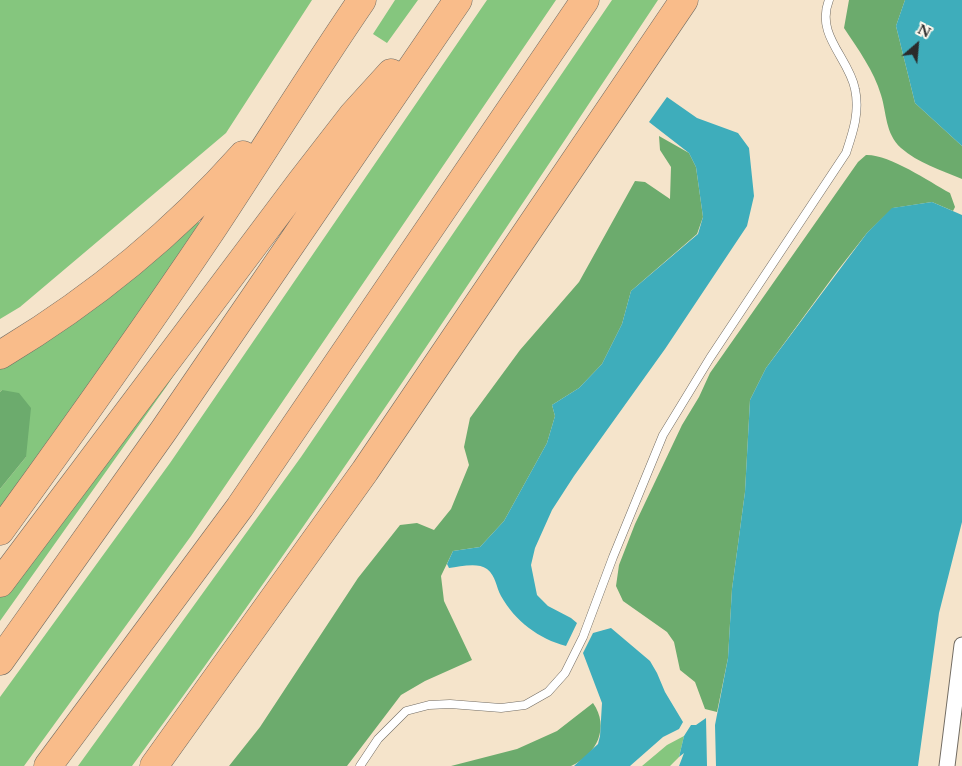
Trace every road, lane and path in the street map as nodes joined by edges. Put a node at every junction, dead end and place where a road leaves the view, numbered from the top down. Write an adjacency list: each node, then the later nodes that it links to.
1 (362, 0): 6 (highway)
2 (585, 0): 12 (highway)
3 (684, 0): 13 (highway)
4 (829, 0): 14 (lane)
5 (453, 7): 9 (highway); 11 (highway)
6 (298, 94): 7 (highway); 8 (highway)
7 (0, 355)
8 (0, 531)
9 (0, 583)
10 (962, 645): 15 (street)
11 (0, 661)
12 (48, 766)
13 (154, 766)
14 (360, 766)
15 (947, 766)

